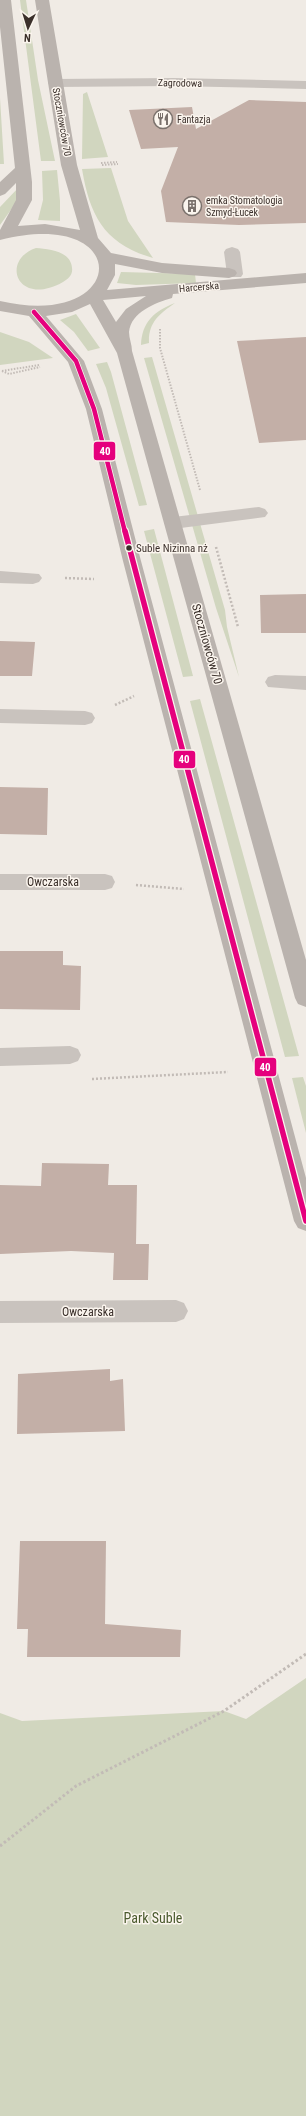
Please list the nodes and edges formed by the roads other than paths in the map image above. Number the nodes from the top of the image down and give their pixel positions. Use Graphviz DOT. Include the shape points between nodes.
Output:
graph roads {
  1 [pos="4,0"];
  2 [pos="42,0"];
  3 [pos="55,83"];
  4 [pos="306,85"];
  5 [pos="23,168"];
  6 [pos="0,192"];
  7 [pos="4,234"];
  8 [pos="91,242"];
  9 [pos="232,252"];
  10 [pos="105,258"];
  11 [pos="235,274"];
  12 [pos="306,278"];
  13 [pos="185,288"];
  14 [pos="93,296"];
  15 [pos="0,306"];
  16 [pos="34,312"];
  17 [pos="125,353"];
  18 [pos="258,513"];
  19 [pos="173,523"];
  20 [pos="0,577"];
  21 [pos="33,578"];
  22 [pos="275,682"];
  23 [pos="306,683"];
  24 [pos="0,716"];
  25 [pos="84,718"];
  26 [pos="0,882"];
  27 [pos="105,882"];
  28 [pos="306,998"];
  29 [pos="70,1055"];
  30 [pos="0,1057"];
  31 [pos="306,1221"];
  32 [pos="176,1311"];
  33 [pos="0,1312"];
  1 -- 5 [label="street"];
  2 -- 3 [label="street, Stoczniowców 70"];
  3 -- 4 [label="street, Zagrodowa"];
  3 -- 8 [label="street, Stoczniowców 70" via="69,165"];
  5 -- 6 [label="street"];
  5 -- 7 [label="street" via="24,200"];
  7 -- 8 [label="street" via="29,228 52,228 74,233"];
  8 -- 10 [label="street" via="100,249"];
  9 -- 11 [label="street"];
  10 -- 11 [label="street, Harcerska" via="162,268"];
  10 -- 14 [label="street" via="108,267 106,277"];
  11 -- 12 [label="street, Harcerska"];
  12 -- 13 [label="street, Harcerska"];
  13 -- 14 [label="street, Harcerska"];
  13 -- 17 [label="street" via="158,297 132,311 124,321 121,331"];
  14 -- 16 [label="street" via="68,307"];
  14 -- 17 [label="street, Stoczniowców 70"];
  15 -- 16 [label="street" via="16,311"];
  16 -- 31 [label="street" via="76,360 94,409"];
  17 -- 19 [label="street, Stoczniowców 70"];
  18 -- 19 [label="street"];
  19 -- 28 [label="street, Stoczniowców 70"];
  20 -- 21 [label="street"];
  22 -- 23 [label="street"];
  24 -- 25 [label="street"];
  26 -- 27 [label="street, Owczarska"];
  29 -- 30 [label="street"];
  32 -- 33 [label="street, Owczarska"];
}
